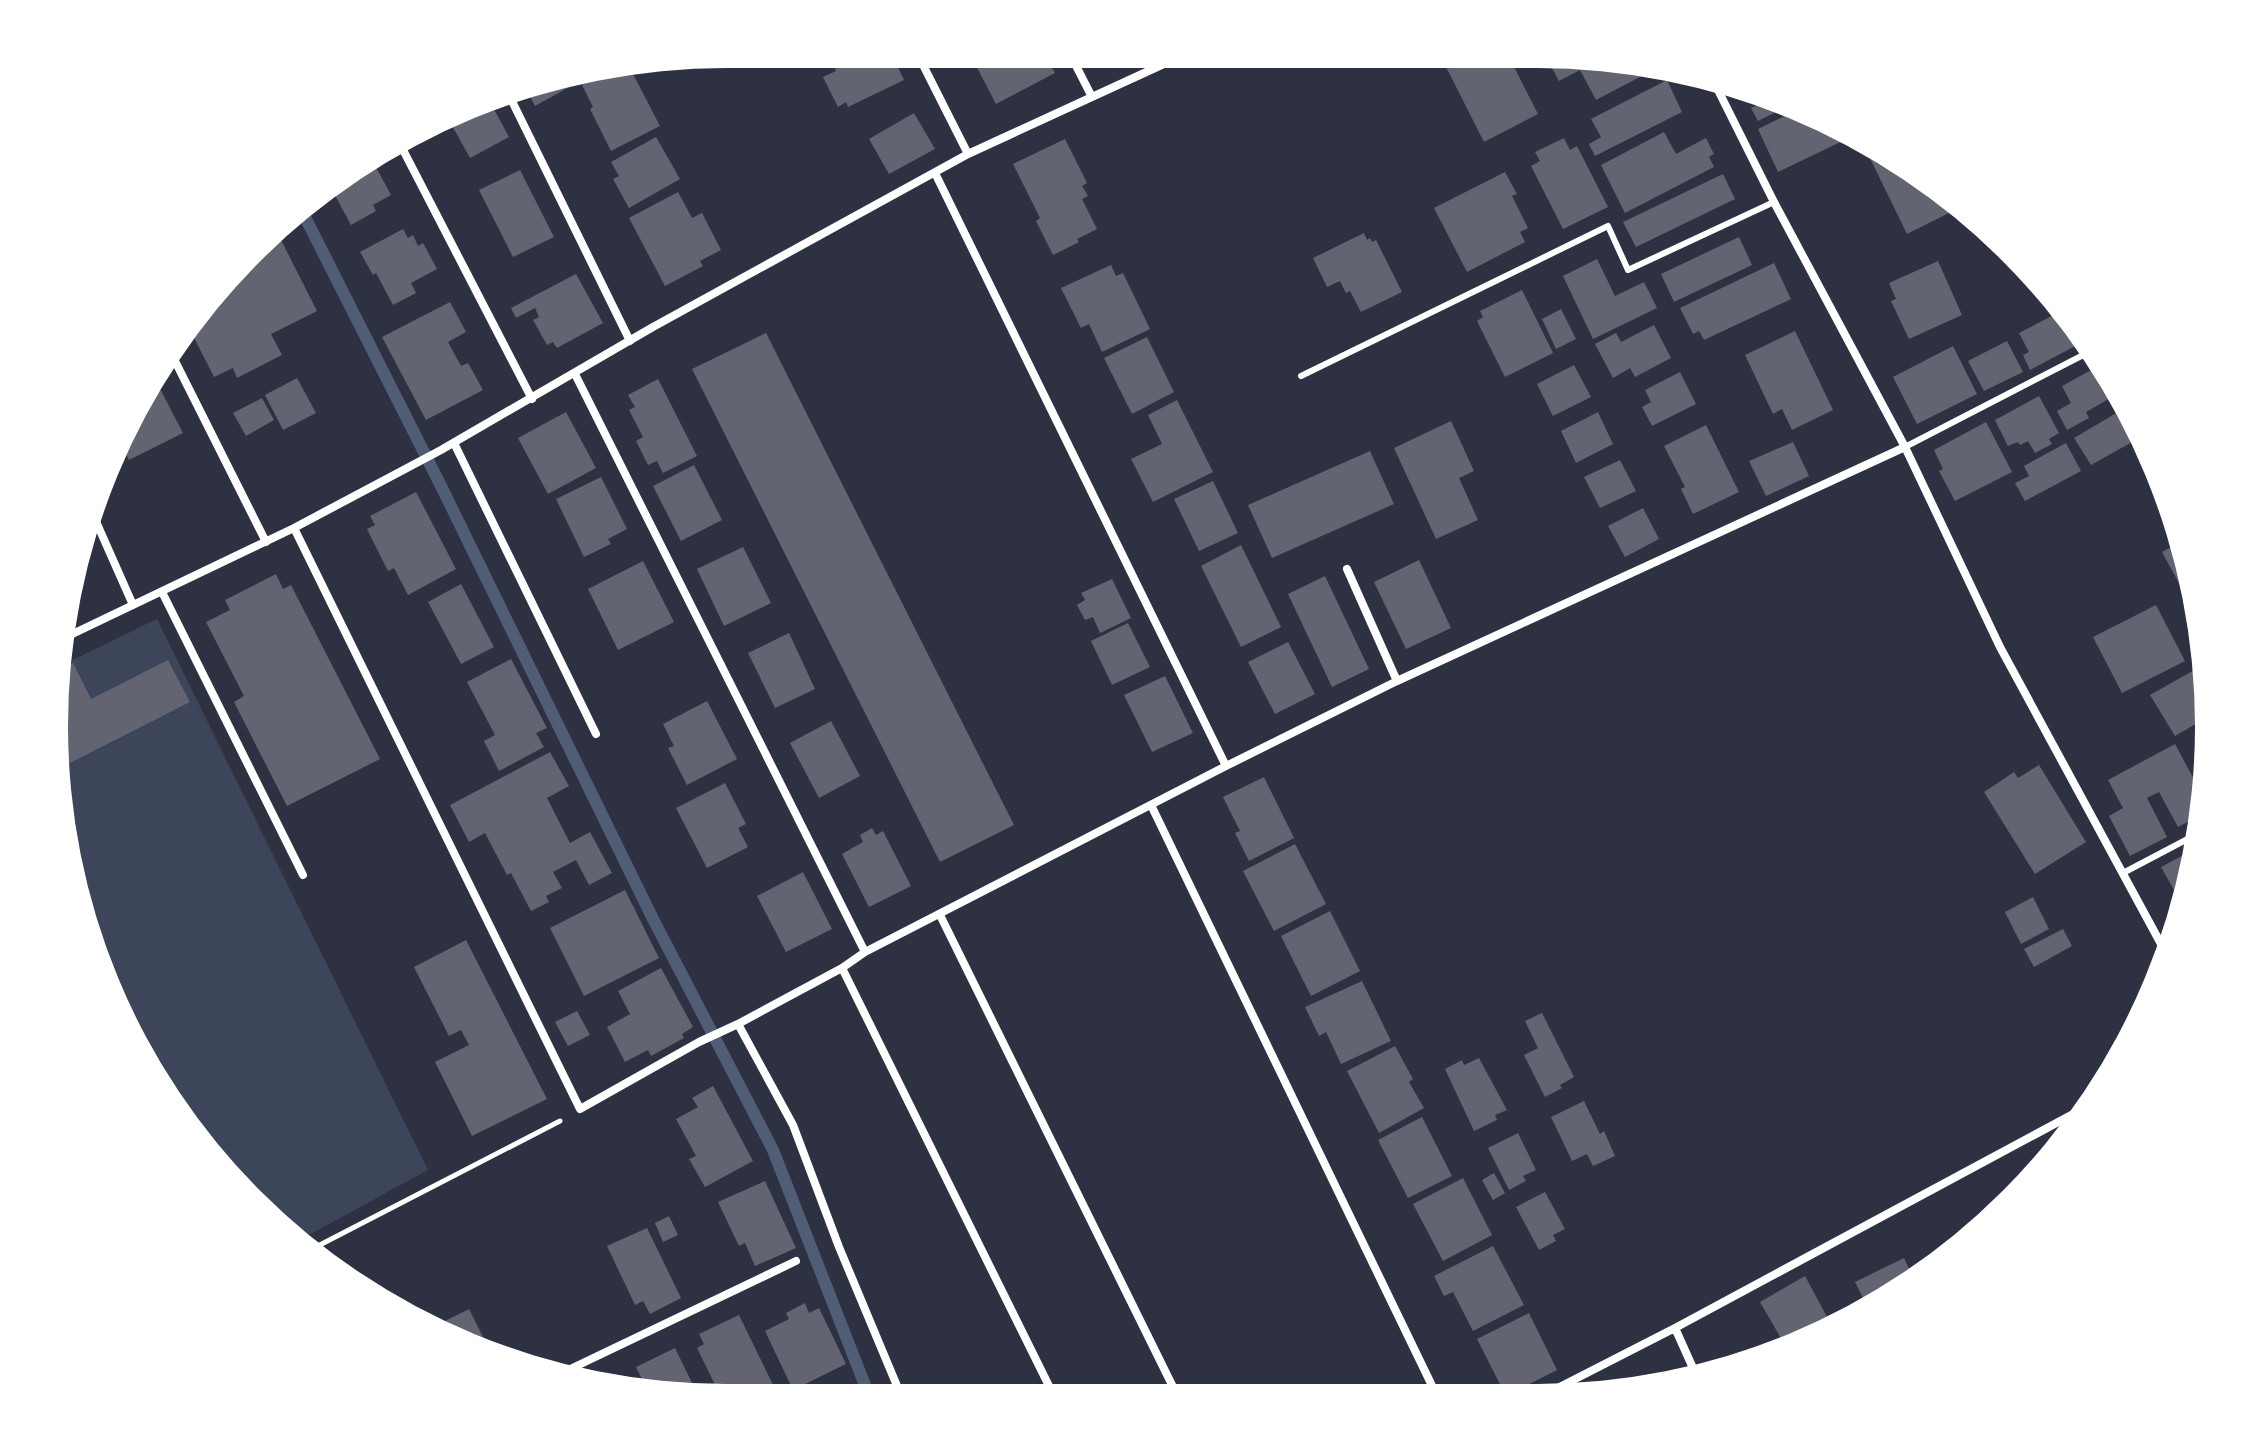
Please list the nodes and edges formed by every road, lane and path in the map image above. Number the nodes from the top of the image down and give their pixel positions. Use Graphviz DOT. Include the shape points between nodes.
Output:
graph roads {
  1 [pos="925,68"];
  2 [pos="1077,68"];
  3 [pos="1155,68"];
  4 [pos="1720,94"];
  5 [pos="1092,97"];
  6 [pos="513,103"];
  7 [pos="404,152"];
  8 [pos="968,154"];
  9 [pos="935,173"];
  10 [pos="1774,202"];
  11 [pos="630,341"];
  12 [pos="2081,356"];
  13 [pos="177,364"];
  14 [pos="575,374"];
  15 [pos="1301,376"];
  16 [pos="532,399"];
  17 [pos="454,443"];
  18 [pos="1905,447"];
  19 [pos="99,528"];
  20 [pos="294,528"];
  21 [pos="266,542"];
  22 [pos="1347,569"];
  23 [pos="162,592"];
  24 [pos="133,605"];
  25 [pos="75,633"];
  26 [pos="1397,681"];
  27 [pos="596,734"];
  28 [pos="1226,766"];
  29 [pos="1151,805"];
  30 [pos="2184,841"];
  31 [pos="2123,873"];
  32 [pos="303,875"];
  33 [pos="940,915"];
  34 [pos="2159,940"];
  35 [pos="865,952"];
  36 [pos="842,968"];
  37 [pos="733,1026"];
  38 [pos="580,1109"];
  39 [pos="2065,1118"];
  40 [pos="321,1244"];
  41 [pos="796,1261"];
  42 [pos="1675,1328"];
  43 [pos="1692,1365"];
  44 [pos="576,1366"];
  45 [pos="1567,1383"];
  46 [pos="896,1384"];
  47 [pos="1048,1384"];
  48 [pos="1172,1384"];
  49 [pos="1431,1384"];
  1 -- 8 [label="street"];
  2 -- 5 [label="street"];
  3 -- 5 [label="street"];
  4 -- 10 [label="street"];
  5 -- 8 [label="street"];
  6 -- 11 [label="street"];
  7 -- 16 [label="street"];
  8 -- 9 [label="street"];
  9 -- 11 [label="street"];
  9 -- 28 [label="street"];
  10 -- 15 [label="lane" via="1628,270 1608,226"];
  10 -- 18 [label="street"];
  11 -- 14 [label="street"];
  12 -- 18 [label="lane"];
  13 -- 21 [label="street"];
  14 -- 16 [label="street"];
  14 -- 35 [label="street"];
  16 -- 17 [label="street"];
  17 -- 20 [label="street"];
  17 -- 27 [label="street"];
  18 -- 26 [label="street"];
  18 -- 31 [label="street" via="2000,647"];
  19 -- 24 [label="street"];
  20 -- 21 [label="street"];
  20 -- 38 [label="street"];
  21 -- 23 [label="street"];
  22 -- 26 [label="street"];
  23 -- 24 [label="street"];
  23 -- 32 [label="street"];
  24 -- 25 [label="street"];
  26 -- 28 [label="street"];
  28 -- 29 [label="street"];
  29 -- 33 [label="street"];
  29 -- 49 [label="street"];
  30 -- 31 [label="lane"];
  31 -- 34 [label="street"];
  33 -- 35 [label="street"];
  33 -- 48 [label="street"];
  35 -- 36 [label="street"];
  36 -- 37 [label="street"];
  36 -- 47 [label="street"];
  37 -- 38 [label="street"];
  37 -- 46 [label="street" via="793,1125"];
  38 -- 40 [label="path"];
  39 -- 42 [label="street"];
  41 -- 44 [label="street"];
  42 -- 43 [label="street"];
  42 -- 45 [label="street"];
}
